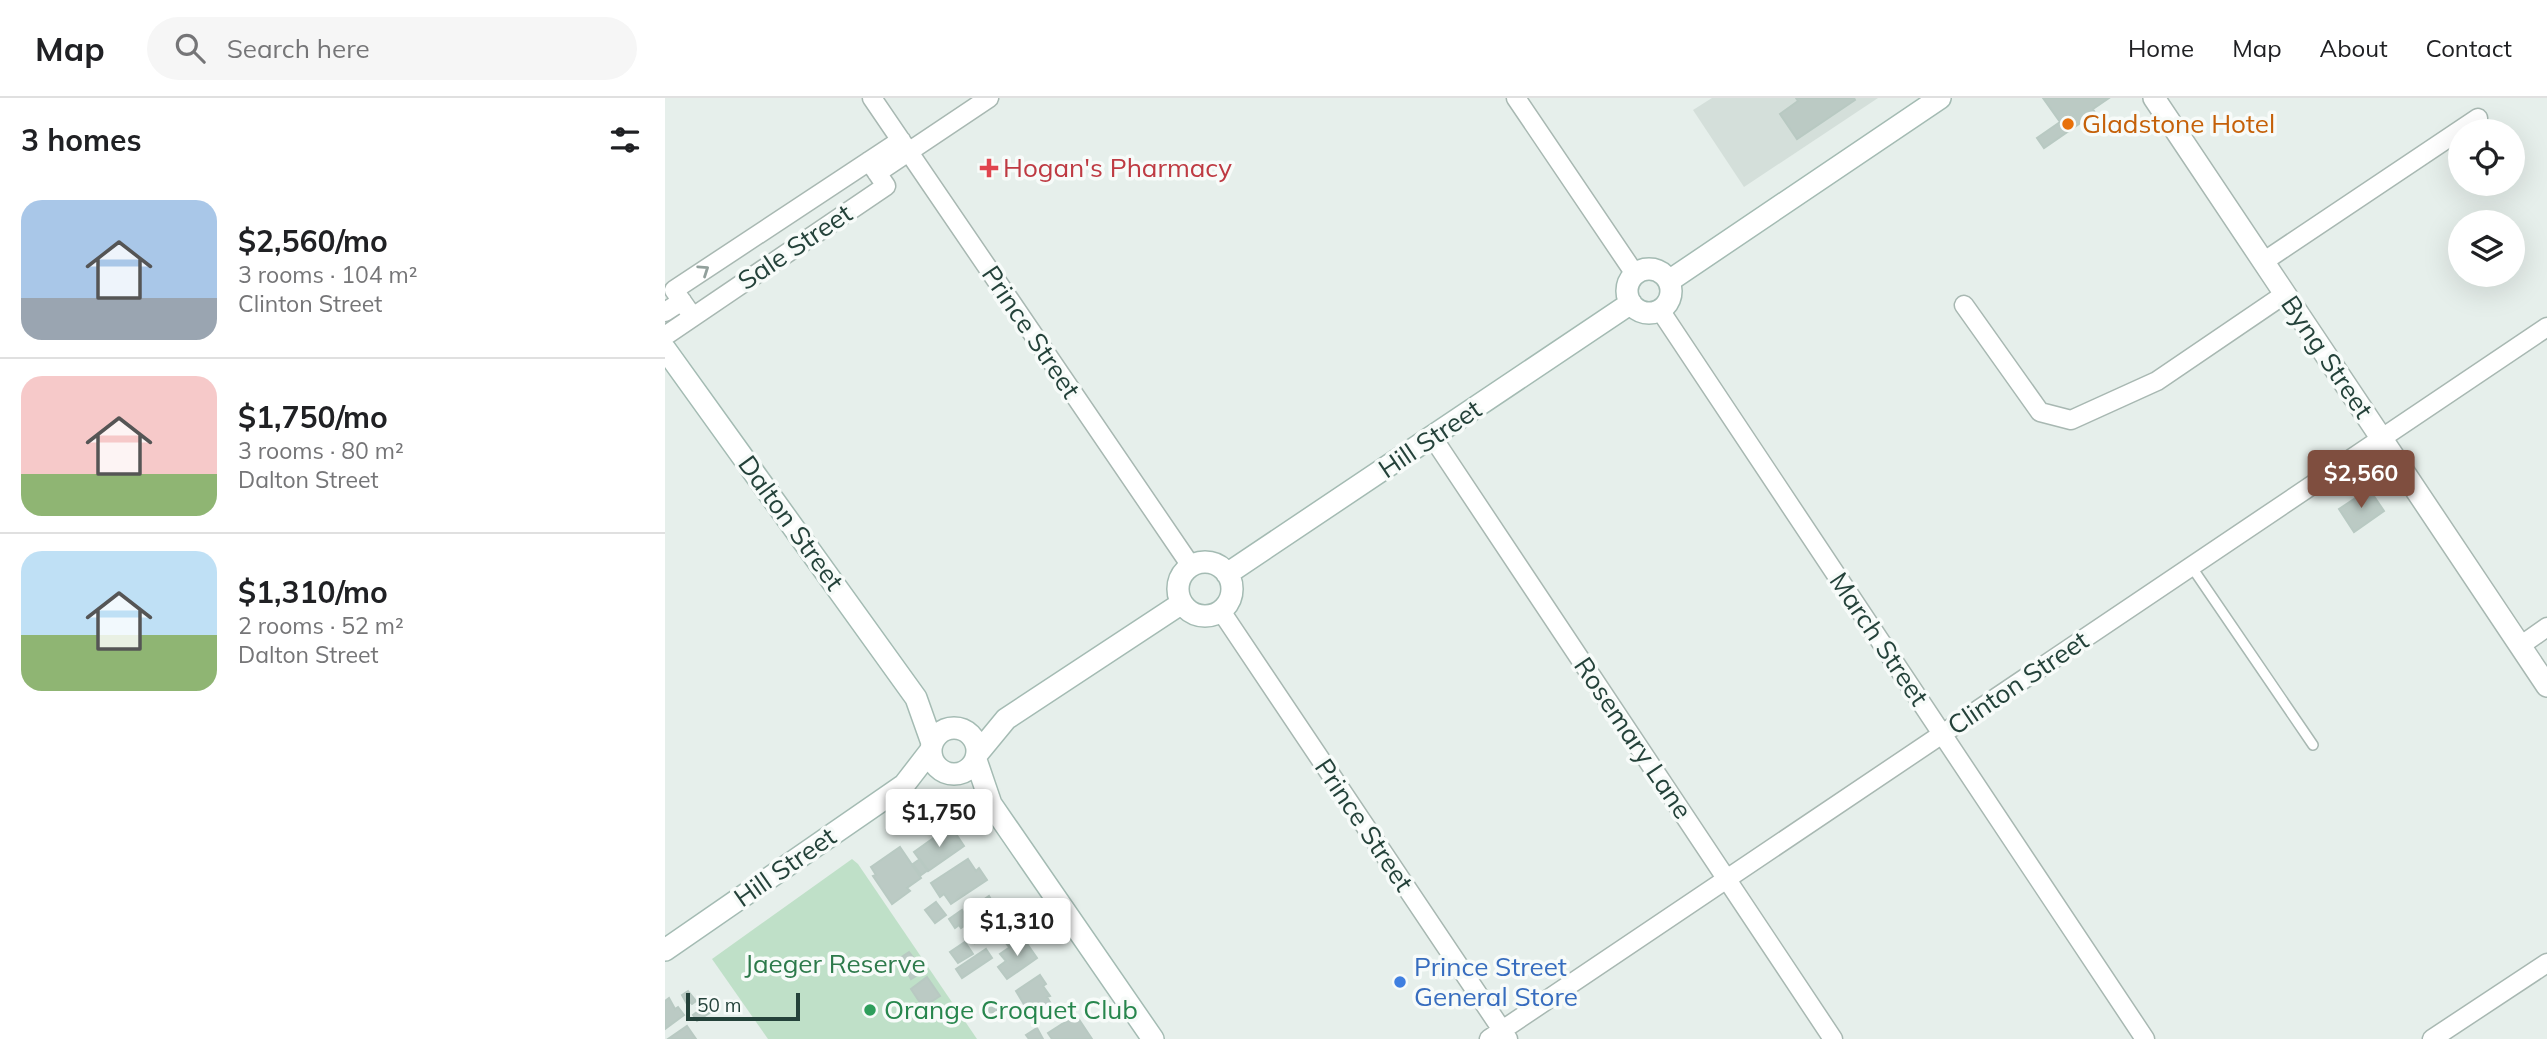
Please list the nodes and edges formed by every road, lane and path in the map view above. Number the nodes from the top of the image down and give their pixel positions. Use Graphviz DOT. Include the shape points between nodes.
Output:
graph roads {
  1 [pos="872,98"];
  2 [pos="989,98"];
  3 [pos="1516,98"];
  4 [pos="1940,98"];
  5 [pos="2154,98"];
  6 [pos="2478,118"];
  7 [pos="905,146"];
  8 [pos="873,167"];
  9 [pos="2263,261"];
  10 [pos="1635,274"];
  11 [pos="1669,281"];
  12 [pos="2285,294"];
  13 [pos="682,301"];
  14 [pos="1631,303"];
  15 [pos="1963,305"];
  16 [pos="1660,310"];
  17 [pos="665,312"];
  18 [pos="693,317"];
  19 [pos="2547,327"];
  20 [pos="665,336"];
  21 [pos="665,349"];
  22 [pos="1433,438"];
  23 [pos="2381,438"];
  24 [pos="1191,566"];
  25 [pos="2191,566"];
  26 [pos="1227,574"];
  27 [pos="1182,603"];
  28 [pos="1221,611"];
  29 [pos="2547,627"];
  30 [pos="2520,646"];
  31 [pos="2547,686"];
  32 [pos="916,698"];
  33 [pos="1006,719"];
  34 [pos="960,729"];
  35 [pos="1942,734"];
  36 [pos="2313,745"];
  37 [pos="931,747"];
  38 [pos="977,756"];
  39 [pos="950,774"];
  40 [pos="904,785"];
  41 [pos="991,804"];
  42 [pos="1726,879"];
  43 [pos="665,950"];
  44 [pos="2547,962"];
  45 [pos="1500,1036"];
  46 [pos="1153,1039"];
  47 [pos="1833,1039"];
  48 [pos="2145,1039"];
  49 [pos="2433,1039"];
  1 -- 7 [label="street, Prince Street"];
  2 -- 7 [label="street, Sale Street"];
  3 -- 10 [label="street"];
  4 -- 11 [label="main road"];
  5 -- 9 [label="main road, Byng Street"];
  6 -- 9 [label="street"];
  7 -- 8 [label="street, Sale Street"];
  7 -- 24 [label="street, Prince Street"];
  13 -- 8 [label="street, Sale Street, one-way" via="674,290"];
  8 -- 18 [label="street, Sale Street" via="885,186"];
  9 -- 12 [label="main road, Byng Street"];
  10 -- 11 [label="main road" via="1650,269"];
  10 -- 14 [label="main road" via="1628,288"];
  11 -- 16 [label="main road" via="1670,297"];
  12 -- 15 [label="street" via="2157,382 2071,420 2040,412"];
  12 -- 23 [label="main road, Byng Street"];
  13 -- 17 [label="street"];
  13 -- 18 [label="street"];
  14 -- 16 [label="main road" via="1645,312"];
  14 -- 22 [label="main road, Hill Street"];
  16 -- 35 [label="street, March Street"];
  18 -- 20 [label="street, Sale Street"];
  19 -- 23 [label="street, Clinton Street"];
  21 -- 32 [label="main road, Dalton Street"];
  22 -- 26 [label="main road, Hill Street"];
  22 -- 42 [label="street, Rosemary Lane"];
  23 -- 25 [label="street, Clinton Street"];
  23 -- 30 [label="main road, Byng Street"];
  24 -- 26 [label="main road" via="1210,563"];
  24 -- 27 [label="main road" via="1178,583"];
  25 -- 35 [label="street, Clinton Street"];
  25 -- 36 [label="lane"];
  26 -- 28 [label="main road" via="1231,594"];
  27 -- 28 [label="main road" via="1199,616"];
  27 -- 33 [label="main road"];
  28 -- 45 [label="street, Prince Street"];
  29 -- 30 [label="street"];
  30 -- 31 [label="main road, Byng Street"];
  32 -- 34 [label="main road, Dalton Street"];
  32 -- 37 [label="main road, Dalton Street"];
  33 -- 34 [label="main road"];
  33 -- 38 [label="main road"];
  34 -- 37 [label="main road" via="941,732"];
  34 -- 38 [label="main road" via="975,740"];
  35 -- 42 [label="street, Clinton Street"];
  35 -- 48 [label="street, March Street"];
  37 -- 39 [label="main road" via="935,764"];
  37 -- 40 [label="main road, Hill Street"];
  38 -- 39 [label="main road" via="968,770"];
  38 -- 41 [label="main road"];
  39 -- 40 [label="main road, Hill Street"];
  39 -- 41 [label="main road"];
  40 -- 43 [label="main road, Hill Street"];
  41 -- 46 [label="main road"];
  42 -- 45 [label="street, Clinton Street"];
  42 -- 47 [label="street, Rosemary Lane"];
  44 -- 49 [label="street"];
}
